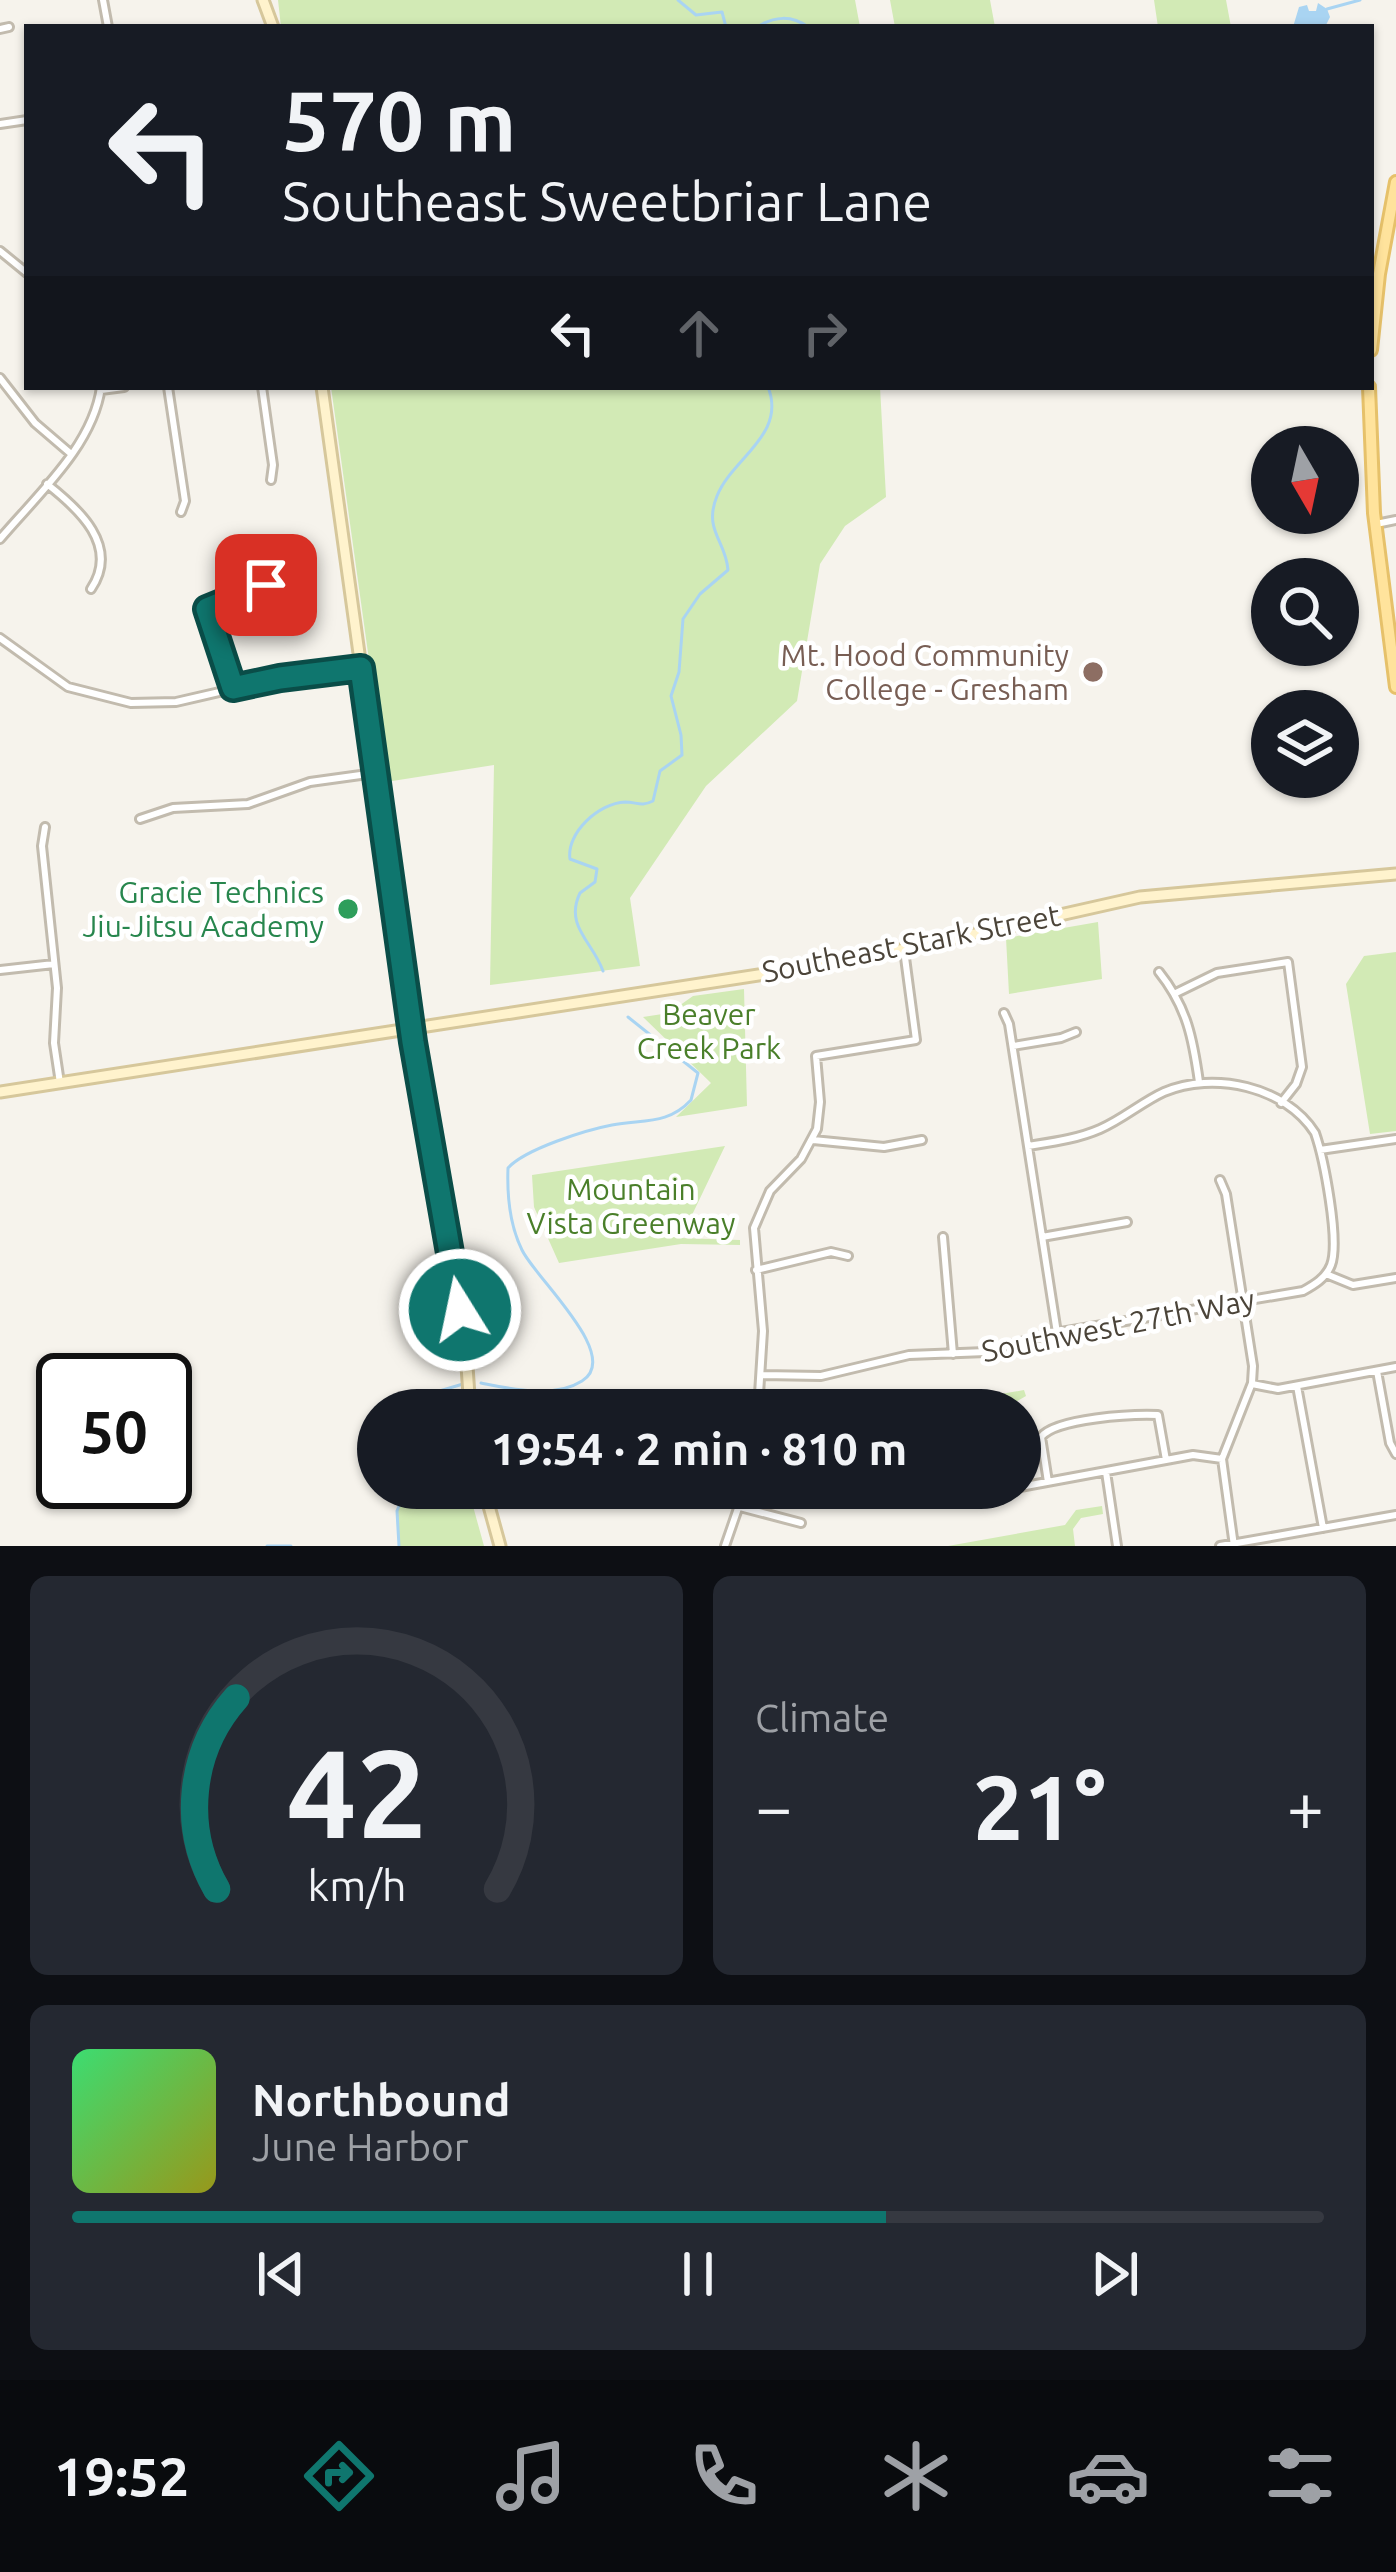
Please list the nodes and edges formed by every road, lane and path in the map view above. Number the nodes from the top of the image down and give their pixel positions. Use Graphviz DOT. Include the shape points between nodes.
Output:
graph roads {
  1 [pos="1396,182"];
  2 [pos="0,251"];
  3 [pos="24,271"];
  4 [pos="1374,318"];
  5 [pos="0,378"];
  6 [pos="101,390"];
  7 [pos="168,390"];
  8 [pos="262,390"];
  9 [pos="322,390"];
  10 [pos="1370,390"];
  11 [pos="70,453"];
  12 [pos="271,480"];
  13 [pos="46,484"];
  14 [pos="181,512"];
  15 [pos="1396,520"];
  16 [pos="1376,524"];
  17 [pos="2,533"];
  18 [pos="285,583"];
  19 [pos="91,589"];
  20 [pos="1393,621"];
  21 [pos="0,638"];
  22 [pos="1394,653"];
  23 [pos="361,668"];
  24 [pos="1396,687"];
  25 [pos="233,688"];
  26 [pos="375,773"];
  27 [pos="140,819"];
  28 [pos="45,826"];
  29 [pos="1396,874"];
  30 [pos="904,950"];
  31 [pos="54,964"];
  32 [pos="0,970"];
  33 [pos="1159,972"];
  34 [pos="1176,993"];
  35 [pos="1004,1013"];
  36 [pos="411,1026"];
  37 [pos="1076,1032"];
  38 [pos="1012,1046"];
  39 [pos="1199,1082"];
  40 [pos="60,1083"];
  41 [pos="0,1092"];
  42 [pos="1281,1103"];
  43 [pos="1396,1139"];
  44 [pos="812,1140"];
  45 [pos="922,1140"];
  46 [pos="1028,1146"];
  47 [pos="1320,1150"];
  48 [pos="1220,1180"];
  49 [pos="1127,1222"];
  50 [pos="943,1237"];
  51 [pos="1042,1237"];
  52 [pos="848,1256"];
  53 [pos="756,1270"];
  54 [pos="1326,1274"];
  55 [pos="1396,1278"];
  56 [pos="1243,1300"];
  57 [pos="1057,1333"];
  58 [pos="953,1354"];
  59 [pos="1396,1367"];
  60 [pos="1377,1371"];
  61 [pos="762,1375"];
  62 [pos="1252,1384"];
  63 [pos="1297,1386"];
  64 [pos="469,1389"];
  65 [pos="760,1389"];
  66 [pos="1395,1454"];
  67 [pos="1222,1459"];
  68 [pos="1166,1460"];
  69 [pos="1106,1472"];
  70 [pos="1048,1482"];
  71 [pos="1041,1483"];
  72 [pos="490,1509"];
  73 [pos="739,1509"];
  74 [pos="748,1509"];
  75 [pos="1396,1515"];
  76 [pos="802,1523"];
  77 [pos="1323,1528"];
  78 [pos="1234,1545"];
  79 [pos="500,1546"];
  80 [pos="725,1546"];
  81 [pos="1117,1546"];
  82 [pos="1220,1546"];
  1 -- 4 [label="main road"];
  2 -- 3 [label="street"];
  5 -- 11 [label="street"];
  6 -- 11 [label="street"];
  7 -- 14 [label="street"];
  8 -- 12 [label="street"];
  9 -- 23 [label="main road"];
  10 -- 16 [label="main road"];
  11 -- 13 [label="street"];
  13 -- 17 [label="street"];
  13 -- 19 [label="street" via="92,530 101,566"];
  15 -- 16 [label="street"];
  16 -- 20 [label="main road"];
  18 -- 25 [label="street" via="207,609"];
  20 -- 22 [label="main road" via="1386,627"];
  21 -- 25 [label="street" via="50,676 100,698 160,704"];
  22 -- 24 [label="main road"];
  23 -- 25 [label="street"];
  23 -- 26 [label="main road"];
  26 -- 27 [label="street" via="310,782 248,804 173,808"];
  26 -- 36 [label="main road"];
  28 -- 31 [label="street"];
  29 -- 30 [label="main road, Southeast Stark Street" via="1139,897"];
  30 -- 36 [label="main road, Southeast Stark Street"];
  30 -- 44 [label="street" via="916,1040 816,1056 820,1102"];
  31 -- 32 [label="street"];
  31 -- 40 [label="street"];
  33 -- 34 [label="street"];
  34 -- 39 [label="street" via="1192,1030"];
  34 -- 42 [label="street" via="1217,973 1288,962 1302,1067"];
  35 -- 38 [label="street"];
  36 -- 40 [label="main road, Southeast Stark Street"];
  36 -- 64 [label="main road"];
  37 -- 38 [label="street"];
  38 -- 46 [label="street"];
  39 -- 42 [label="street" via="1241,1085"];
  39 -- 46 [label="street" via="1161,1093 1098,1130"];
  40 -- 41 [label="main road, Southeast Stark Street"];
  42 -- 47 [label="street" via="1310,1125"];
  43 -- 47 [label="street"];
  44 -- 45 [label="street" via="884,1148"];
  44 -- 53 [label="street" via="760,1210"];
  46 -- 51 [label="street"];
  47 -- 54 [label="street" via="1334,1243"];
  48 -- 56 [label="street"];
  49 -- 51 [label="street"];
  50 -- 58 [label="street"];
  51 -- 57 [label="street"];
  52 -- 53 [label="street" via="831,1252"];
  53 -- 61 [label="street"];
  54 -- 55 [label="street" via="1353,1285"];
  54 -- 56 [label="street, Southwest 27th Way" via="1303,1291"];
  56 -- 57 [label="street, Southwest 27th Way"];
  56 -- 62 [label="street"];
  57 -- 58 [label="street, Southwest 27th Way"];
  58 -- 61 [label="street, Southwest 27th Way" via="908,1355 820,1376"];
  59 -- 60 [label="street"];
  60 -- 63 [label="street"];
  60 -- 66 [label="street"];
  61 -- 65 [label="street"];
  62 -- 63 [label="street"];
  62 -- 67 [label="street"];
  63 -- 77 [label="street"];
  67 -- 68 [label="street"];
  67 -- 78 [label="street"];
  68 -- 69 [label="street"];
  68 -- 70 [label="street" via="1158,1414 1048,1428 1041,1437"];
  69 -- 70 [label="street"];
  69 -- 81 [label="street"];
  70 -- 71 [label="street"];
  72 -- 79 [label="main road"];
  73 -- 80 [label="street"];
  74 -- 76 [label="street"];
  75 -- 77 [label="street"];
  77 -- 78 [label="street"];
  78 -- 82 [label="street"];
}
